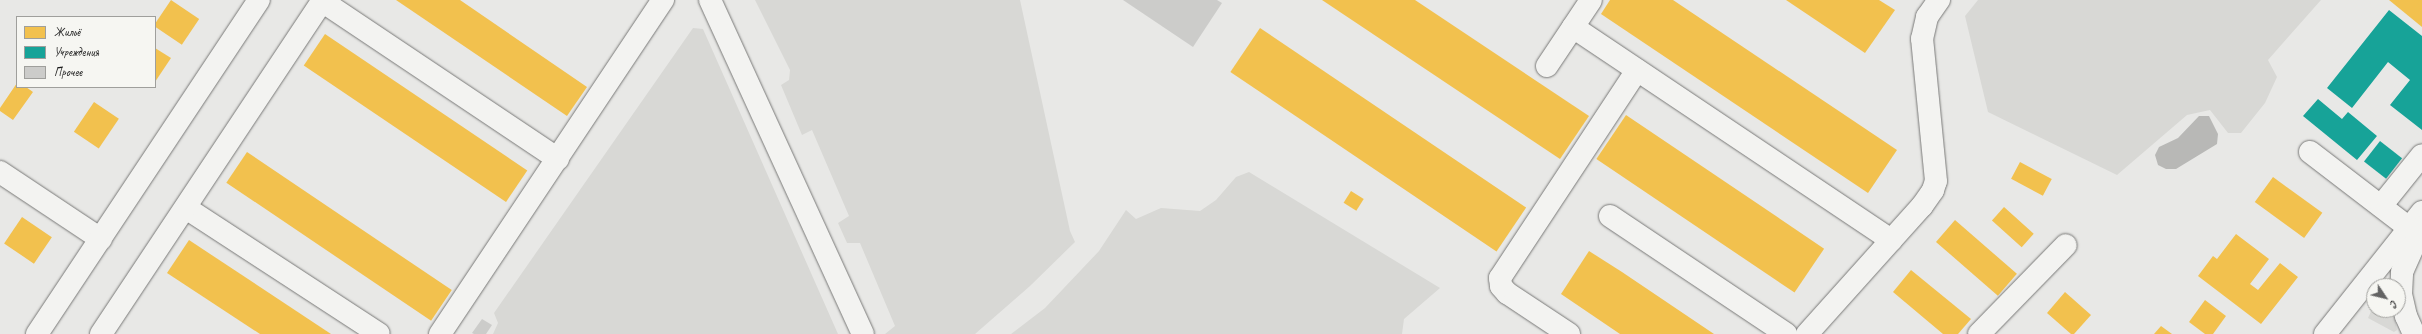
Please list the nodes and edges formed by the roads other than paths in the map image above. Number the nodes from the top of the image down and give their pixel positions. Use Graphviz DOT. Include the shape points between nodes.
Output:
graph roads {
  1 [pos="259,0"];
  2 [pos="663,0"];
  3 [pos="710,0"];
  4 [pos="1591,0"];
  5 [pos="1939,0"];
  6 [pos="323,1"];
  7 [pos="1573,27"];
  8 [pos="1547,66"];
  9 [pos="1637,70"];
  10 [pos="2310,152"];
  11 [pos="2422,155"];
  12 [pos="558,159"];
  13 [pos="0,172"];
  14 [pos="2381,206"];
  15 [pos="186,208"];
  16 [pos="1610,216"];
  17 [pos="2418,222"];
  18 [pos="101,239"];
  19 [pos="1891,240"];
  20 [pos="2066,244"];
  21 [pos="2333,333"];
  22 [pos="37,334"];
  23 [pos="101,334"];
  24 [pos="379,334"];
  25 [pos="440,334"];
  26 [pos="863,334"];
  27 [pos="1569,334"];
  28 [pos="1786,334"];
  29 [pos="1807,334"];
  30 [pos="1979,334"];
  31 [pos="2414,334"];
  1 -- 18 [label="street"];
  2 -- 12 [label="street"];
  3 -- 26 [label="street"];
  4 -- 7 [label="street"];
  5 -- 19 [label="street" via="1927,17 1922,39 1936,180 1933,190 1922,206"];
  6 -- 12 [label="street"];
  6 -- 15 [label="street"];
  7 -- 8 [label="street"];
  7 -- 9 [label="street"];
  9 -- 19 [label="street"];
  9 -- 27 [label="street" via="1500,278 1501,286 1507,293"];
  10 -- 14 [label="street"];
  11 -- 14 [label="street"];
  12 -- 25 [label="street"];
  13 -- 18 [label="street"];
  14 -- 17 [label="street"];
  15 -- 23 [label="street"];
  15 -- 24 [label="street"];
  16 -- 28 [label="street"];
  17 -- 21 [label="street"];
  17 -- 31 [label="street" via="2402,272 2401,294 2406,316"];
  18 -- 22 [label="street"];
  19 -- 29 [label="street"];
  20 -- 30 [label="street"];
}
